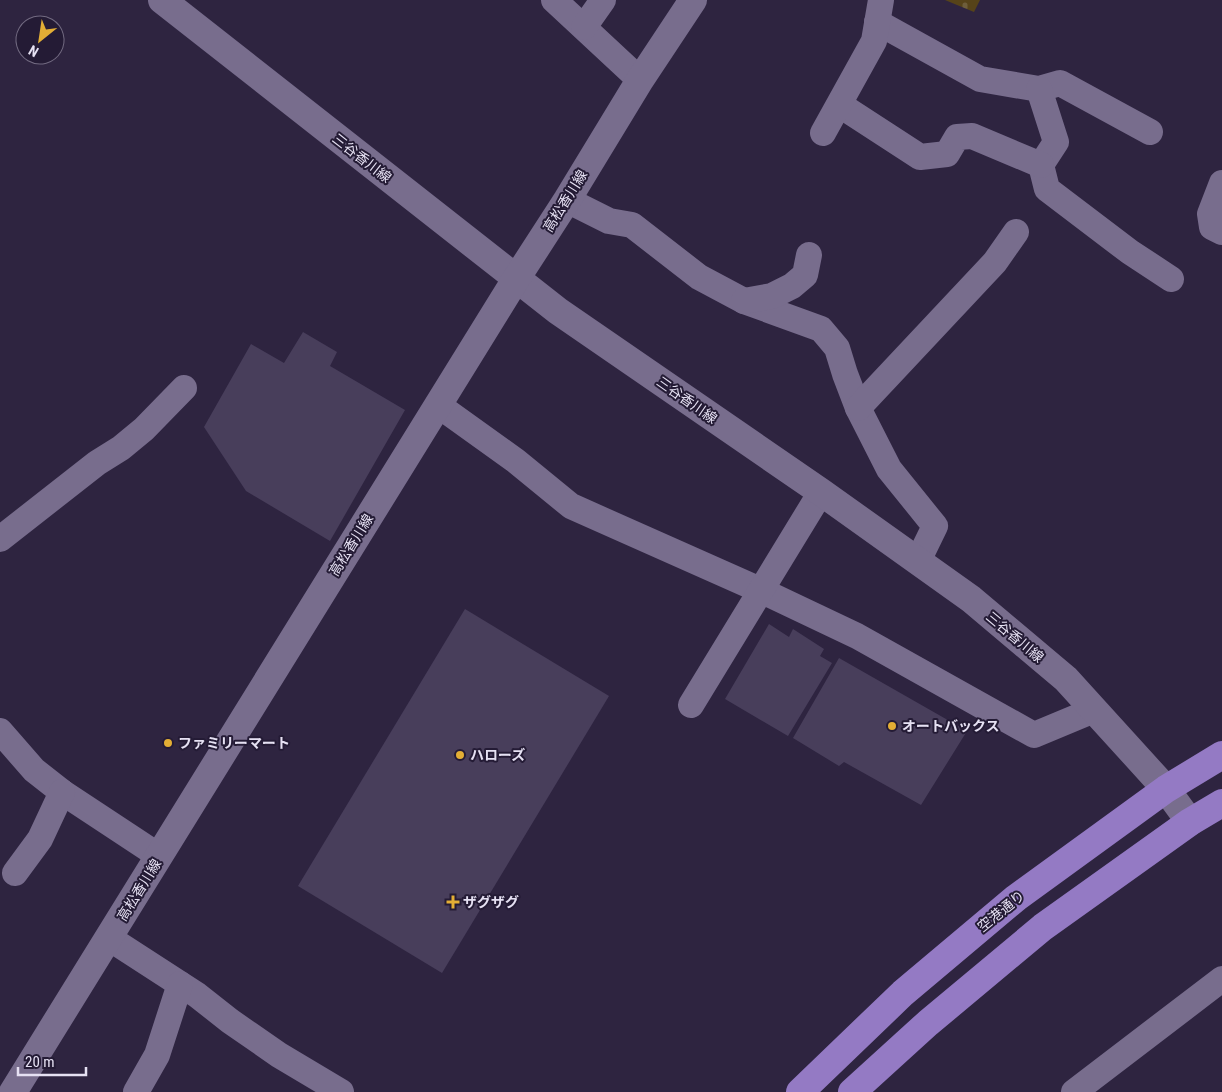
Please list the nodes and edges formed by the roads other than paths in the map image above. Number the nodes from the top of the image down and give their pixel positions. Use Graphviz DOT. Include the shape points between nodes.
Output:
graph roads {
  1 [pos="162,0"];
  2 [pos="554,0"];
  3 [pos="603,0"];
  4 [pos="693,0"];
  5 [pos="879,11"];
  6 [pos="584,27"];
  7 [pos="640,80"];
  8 [pos="1039,89"];
  9 [pos="840,105"];
  10 [pos="1150,132"];
  11 [pos="823,133"];
  12 [pos="1041,165"];
  13 [pos="1222,183"];
  14 [pos="567,200"];
  15 [pos="1016,232"];
  16 [pos="1222,232"];
  17 [pos="809,255"];
  18 [pos="516,278"];
  19 [pos="1171,279"];
  20 [pos="744,301"];
  21 [pos="184,388"];
  22 [pos="438,404"];
  23 [pos="858,408"];
  24 [pos="820,492"];
  25 [pos="0,539"];
  26 [pos="918,561"];
  27 [pos="760,590"];
  28 [pos="691,704"];
  29 [pos="1094,710"];
  30 [pos="0,731"];
  31 [pos="1222,755"];
  32 [pos="1166,788"];
  33 [pos="62,792"];
  34 [pos="1222,803"];
  35 [pos="1190,822"];
  36 [pos="160,856"];
  37 [pos="15,873"];
  38 [pos="109,938"];
  39 [pos="1222,979"];
  40 [pos="180,984"];
  41 [pos="13,1092"];
  42 [pos="136,1092"];
  43 [pos="340,1092"];
  44 [pos="800,1092"];
  45 [pos="852,1092"];
  46 [pos="1074,1092"];
  1 -- 18 [label="main road, 三谷香川線"];
  2 -- 6 [label="street"];
  3 -- 6 [label="street"];
  4 -- 7 [label="main road, 高松香川線"];
  5 -- 8 [label="street" via="980,79"];
  5 -- 9 [label="street" via="874,41"];
  6 -- 7 [label="street"];
  7 -- 14 [label="main road, 高松香川線"];
  8 -- 10 [label="street" via="1060,83"];
  8 -- 12 [label="street" via="1056,142"];
  9 -- 11 [label="street"];
  9 -- 12 [label="street" via="920,157 947,154 958,137 972,136"];
  12 -- 19 [label="street" via="1047,189"];
  13 -- 16 [label="street" via="1210,214 1212,227"];
  14 -- 18 [label="main road, 高松香川線"];
  14 -- 20 [label="street" via="609,221 632,225 699,277"];
  15 -- 23 [label="street" via="995,262"];
  17 -- 20 [label="street" via="805,275 792,286 772,296"];
  18 -- 22 [label="main road, 高松香川線"];
  18 -- 24 [label="main road, 三谷香川線" via="558,311"];
  20 -- 23 [label="street" via="821,329 837,348"];
  21 -- 25 [label="street" via="121,448"];
  22 -- 27 [label="street" via="571,506"];
  22 -- 36 [label="main road, 高松香川線"];
  23 -- 26 [label="street" via="889,469 935,526"];
  24 -- 26 [label="main road, 三谷香川線"];
  24 -- 27 [label="street"];
  26 -- 29 [label="main road, 三谷香川線" via="971,599 1066,679"];
  27 -- 28 [label="street"];
  27 -- 29 [label="street" via="857,636 1034,735"];
  29 -- 32 [label="main road, 三谷香川線"];
  30 -- 33 [label="street" via="34,770"];
  31 -- 32 [label="highway, 空港通り"];
  32 -- 35 [label="main road, 三谷香川線"];
  32 -- 44 [label="highway, 空港通り" via="1016,898 903,993"];
  33 -- 36 [label="street"];
  33 -- 37 [label="street" via="40,839"];
  34 -- 35 [label="highway"];
  35 -- 45 [label="highway" via="1043,927 928,1023"];
  36 -- 38 [label="main road, 高松香川線"];
  38 -- 40 [label="street"];
  38 -- 41 [label="main road, 高松香川線"];
  39 -- 46 [label="street"];
  40 -- 42 [label="street" via="157,1055"];
  40 -- 43 [label="street" via="279,1055"];
}
